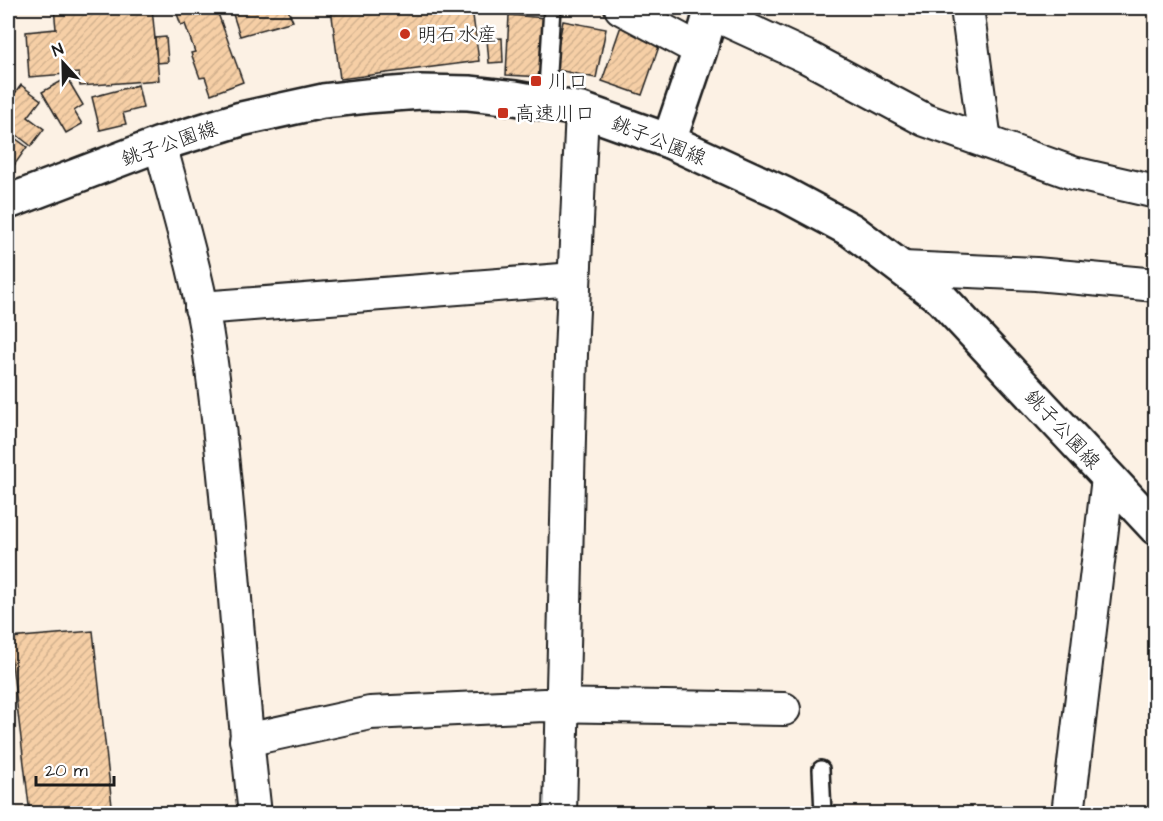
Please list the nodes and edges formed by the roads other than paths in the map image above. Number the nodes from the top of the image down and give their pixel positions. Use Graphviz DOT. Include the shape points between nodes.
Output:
graph roads {
  1 [pos="552,8"];
  2 [pos="621,8"];
  3 [pos="967,8"];
  4 [pos="711,10"];
  5 [pos="700,50"];
  6 [pos="546,104"];
  7 [pos="582,110"];
  8 [pos="669,141"];
  9 [pos="985,141"];
  10 [pos="160,144"];
  11 [pos="1155,192"];
  12 [pos="8,202"];
  13 [pos="903,268"];
  14 [pos="574,279"];
  15 [pos="1155,285"];
  16 [pos="201,308"];
  17 [pos="1108,478"];
  18 [pos="1155,528"];
  19 [pos="561,706"];
  20 [pos="784,709"];
  21 [pos="246,740"];
  22 [pos="821,769"];
  23 [pos="255,813"];
  24 [pos="560,813"];
  25 [pos="823,813"];
  26 [pos="1068,813"];
  1 -- 6 [label="lane"];
  2 -- 5 [label="street"];
  3 -- 9 [label="street"];
  4 -- 5 [label="main road"];
  4 -- 9 [label="street" via="925,120"];
  5 -- 8 [label="main road"];
  6 -- 7 [label="main road, 銚子公園線"];
  6 -- 10 [label="main road, 銚子公園線" via="469,93 367,96 241,119"];
  7 -- 8 [label="main road, 銚子公園線"];
  7 -- 14 [label="street"];
  8 -- 13 [label="main road, 銚子公園線" via="851,230"];
  9 -- 11 [label="street" via="1073,173"];
  10 -- 12 [label="main road, 銚子公園線"];
  10 -- 16 [label="street"];
  13 -- 15 [label="street"];
  13 -- 17 [label="main road, 銚子公園線" via="940,298"];
  14 -- 16 [label="street"];
  14 -- 19 [label="street"];
  16 -- 21 [label="street" via="224,472"];
  17 -- 18 [label="main road, 銚子公園線"];
  17 -- 26 [label="street"];
  19 -- 20 [label="street"];
  19 -- 21 [label="street" via="370,712"];
  19 -- 24 [label="street"];
  21 -- 23 [label="street"];
  22 -- 25 [label="lane"];
}
